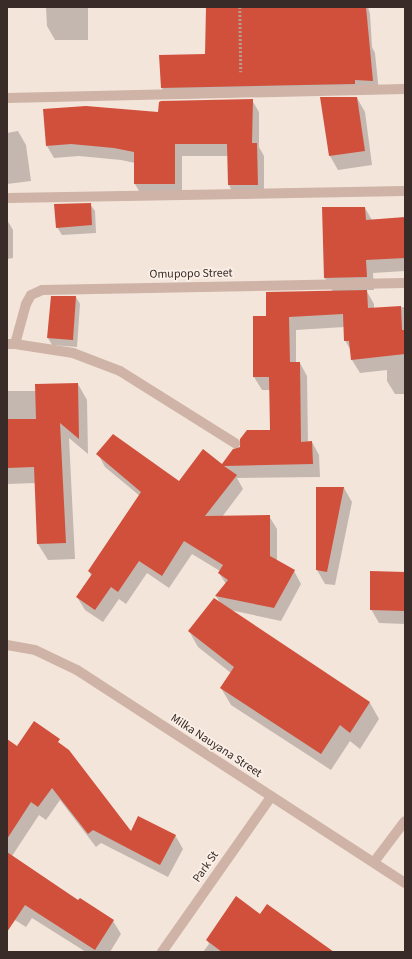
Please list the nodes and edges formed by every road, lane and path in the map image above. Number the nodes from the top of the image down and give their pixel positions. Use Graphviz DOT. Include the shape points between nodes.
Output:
graph roads {
  1 [pos="240,7"];
  2 [pos="405,89"];
  3 [pos="242,92"];
  4 [pos="7,98"];
  5 [pos="405,191"];
  6 [pos="7,198"];
  7 [pos="405,283"];
  8 [pos="11,344"];
  9 [pos="235,443"];
  10 [pos="7,645"];
  11 [pos="271,797"];
  12 [pos="405,821"];
  13 [pos="374,862"];
  14 [pos="405,883"];
  15 [pos="162,952"];
  1 -- 3 [label="path"];
  2 -- 3 [label="street"];
  3 -- 4 [label="street"];
  5 -- 6 [label="street"];
  7 -- 8 [label="street, Omupopo Street" via="42,290 31,295"];
  8 -- 9 [label="street, Omupopo Street" via="74,353 120,371"];
  10 -- 11 [label="street, Milka Nauyana Street" via="36,650 77,670"];
  11 -- 13 [label="street, Milka Nauyana Street"];
  11 -- 15 [label="street, Park St"];
  12 -- 13 [label="street"];
  13 -- 14 [label="street, Milka Nauyana Street"];
}
